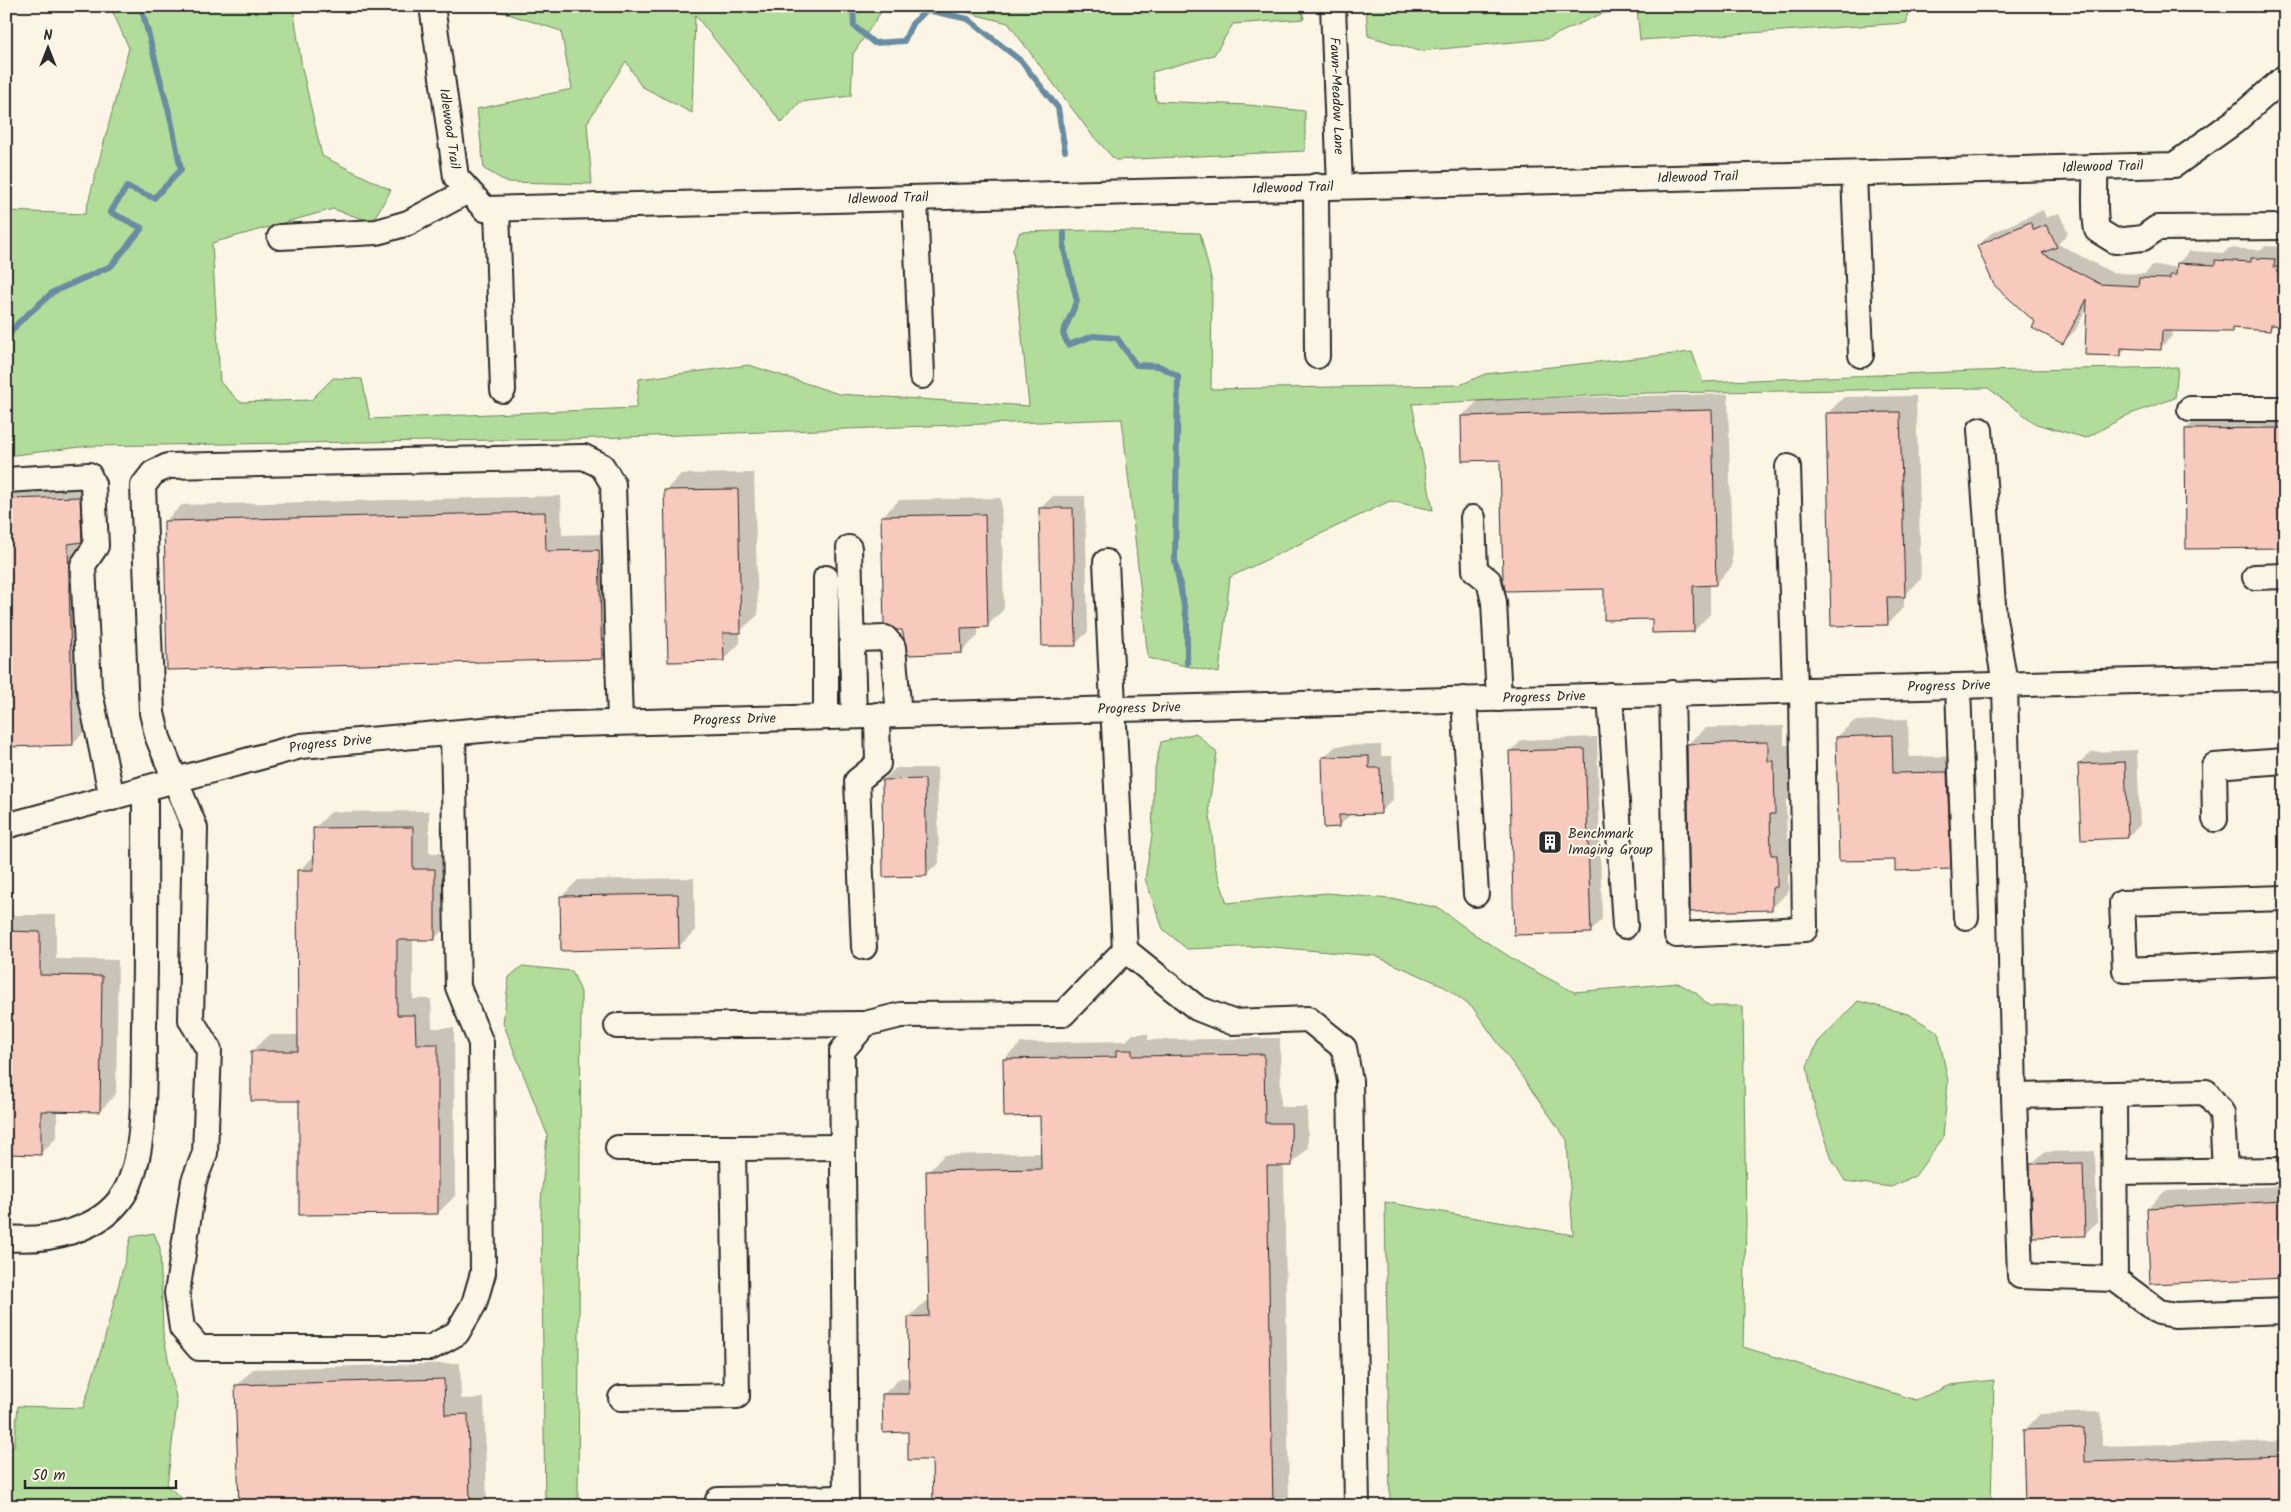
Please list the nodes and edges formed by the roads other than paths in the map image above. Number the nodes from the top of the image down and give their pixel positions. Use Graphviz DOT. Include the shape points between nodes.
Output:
graph roads {
  1 [pos="432,6"];
  2 [pos="1333,6"];
  3 [pos="2285,78"];
  4 [pos="2095,168"];
  5 [pos="1854,174"];
  6 [pos="1316,186"];
  7 [pos="1340,186"];
  8 [pos="468,190"];
  9 [pos="915,198"];
  10 [pos="497,209"];
  11 [pos="2285,226"];
  12 [pos="280,237"];
  13 [pos="1861,355"];
  14 [pos="1317,356"];
  15 [pos="922,376"];
  16 [pos="503,390"];
  17 [pos="2190,409"];
  18 [pos="2285,409"];
  19 [pos="1980,430"];
  20 [pos="1788,467"];
  21 [pos="6,480"];
  22 [pos="1473,518"];
  23 [pos="849,548"];
  24 [pos="1106,562"];
  25 [pos="2285,576"];
  26 [pos="2255,577"];
  27 [pos="826,578"];
  28 [pos="853,648"];
  29 [pos="2285,677"];
  30 [pos="2005,684"];
  31 [pos="1958,686"];
  32 [pos="1799,690"];
  33 [pos="1672,694"];
  34 [pos="1610,695"];
  35 [pos="1499,698"];
  36 [pos="1464,699"];
  37 [pos="1114,709"];
  38 [pos="877,715"];
  39 [pos="826,717"];
  40 [pos="620,722"];
  41 [pos="453,732"];
  42 [pos="2285,761"];
  43 [pos="174,781"];
  44 [pos="145,788"];
  45 [pos="112,798"];
  46 [pos="2215,819"];
  47 [pos="6,826"];
  48 [pos="1476,894"];
  49 [pos="2285,898"];
  50 [pos="1966,917"];
  51 [pos="1625,926"];
  52 [pos="864,947"];
  53 [pos="1125,950"];
  54 [pos="2285,963"];
  55 [pos="865,1024"];
  56 [pos="617,1026"];
  57 [pos="2114,1094"];
  58 [pos="2014,1096"];
  59 [pos="841,1147"];
  60 [pos="618,1148"];
  61 [pos="733,1148"];
  62 [pos="2285,1170"];
  63 [pos="2224,1171"];
  64 [pos="2115,1172"];
  65 [pos="6,1238"];
  66 [pos="2115,1279"];
  67 [pos="2285,1311"];
  68 [pos="621,1398"];
  69 [pos="718,1500"];
  70 [pos="846,1502"];
  71 [pos="1357,1506"];
  1 -- 8 [label="street, Idlewood Trail" via="456,177"];
  2 -- 7 [label="street, Fawn-Meadow Lane"];
  3 -- 4 [label="street, Idlewood Trail" via="2234,122 2174,165"];
  4 -- 5 [label="street, Idlewood Trail"];
  4 -- 11 [label="street" via="2093,212 2097,230 2115,241 2143,238 2157,228"];
  5 -- 7 [label="street, Idlewood Trail"];
  5 -- 13 [label="street"];
  6 -- 7 [label="street, Idlewood Trail"];
  6 -- 9 [label="street, Idlewood Trail"];
  6 -- 14 [label="street"];
  8 -- 10 [label="street, Idlewood Trail" via="485,209"];
  8 -- 12 [label="street" via="408,223 377,232"];
  9 -- 10 [label="street, Idlewood Trail"];
  9 -- 15 [label="street"];
  10 -- 16 [label="street"];
  17 -- 18 [label="street"];
  19 -- 30 [label="street" via="1994,618"];
  20 -- 32 [label="street"];
  21 -- 45 [label="street" via="89,475 93,484 96,546 83,564 89,688"];
  22 -- 35 [label="street" via="1475,570 1489,581 1494,602"];
  23 -- 28 [label="street"];
  24 -- 37 [label="street"];
  25 -- 26 [label="street"];
  27 -- 39 [label="street"];
  28 -- 38 [label="street"];
  28 -- 38 [label="street" via="860,639 885,638 893,647"];
  29 -- 30 [label="street, Progress Drive"];
  30 -- 31 [label="street, Progress Drive"];
  30 -- 58 [label="street"];
  31 -- 32 [label="street, Progress Drive"];
  31 -- 50 [label="street"];
  32 -- 33 [label="street, Progress Drive"];
  32 -- 33 [label="street" via="1805,930 1677,934"];
  33 -- 34 [label="street, Progress Drive"];
  34 -- 35 [label="street, Progress Drive"];
  34 -- 51 [label="street"];
  35 -- 36 [label="street, Progress Drive"];
  36 -- 37 [label="street, Progress Drive"];
  36 -- 48 [label="street"];
  37 -- 38 [label="street, Progress Drive"];
  37 -- 53 [label="street"];
  38 -- 39 [label="street, Progress Drive"];
  38 -- 52 [label="street" via="878,764 857,781"];
  39 -- 40 [label="street, Progress Drive"];
  40 -- 41 [label="street, Progress Drive"];
  40 -- 43 [label="street" via="613,484 602,466 584,458 168,466 153,473 143,486 152,713"];
  41 -- 43 [label="street, Progress Drive" via="301,746"];
  41 -- 43 [label="street" via="458,987 481,1043 483,1272 474,1304 458,1333 430,1348 199,1348 182,1328 176,1293 194,1181 205,1153 208,1050 191,1020 195,828"];
  42 -- 46 [label="street" via="2214,766"];
  43 -- 44 [label="street, Progress Drive"];
  44 -- 45 [label="street, Progress Drive"];
  44 -- 65 [label="street" via="143,1109 132,1176 124,1194 108,1213 80,1228 54,1237"];
  45 -- 47 [label="street, Progress Drive"];
  49 -- 54 [label="street" via="2122,903 2125,970"];
  53 -- 55 [label="street" via="1063,1014 901,1015"];
  53 -- 71 [label="street" via="1197,1008 1232,1022 1308,1019 1344,1048 1350,1081"];
  55 -- 56 [label="street"];
  55 -- 59 [label="street" via="842,1051"];
  57 -- 58 [label="street"];
  57 -- 63 [label="street" via="2206,1092 2222,1113"];
  57 -- 64 [label="street"];
  58 -- 66 [label="street" via="2020,1276"];
  59 -- 61 [label="street"];
  59 -- 70 [label="street"];
  60 -- 61 [label="street"];
  61 -- 68 [label="street" via="737,1396"];
  62 -- 63 [label="street"];
  63 -- 64 [label="street"];
  64 -- 66 [label="street"];
  66 -- 67 [label="street" via="2159,1312 2175,1315"];
  69 -- 70 [label="street"];
}
